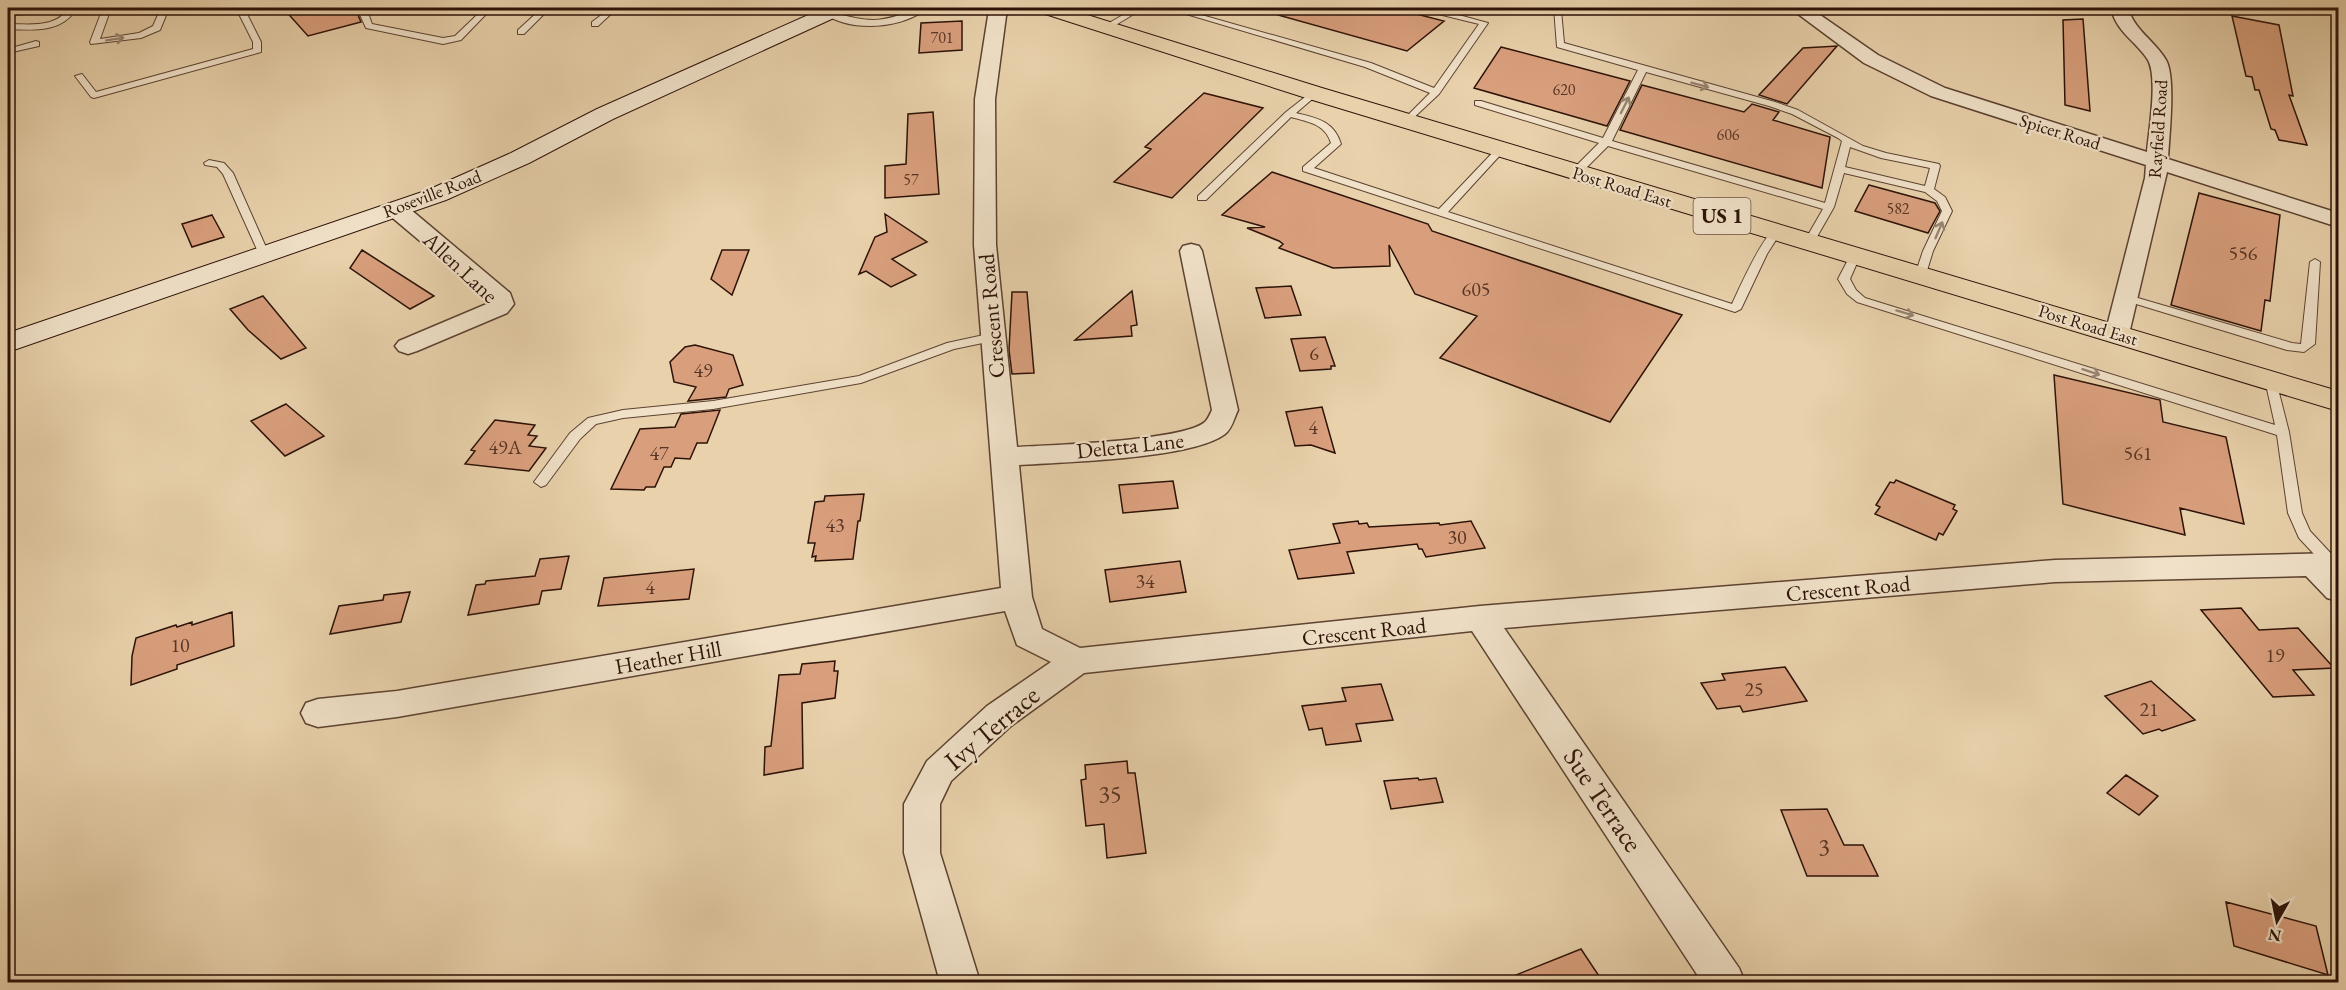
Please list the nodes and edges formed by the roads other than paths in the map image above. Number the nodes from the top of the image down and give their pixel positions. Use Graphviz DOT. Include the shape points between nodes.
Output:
graph roads {
  1 [pos="107,8"];
  2 [pos="165,8"];
  3 [pos="240,8"];
  4 [pos="546,8"];
  5 [pos="605,8"];
  6 [pos="924,8"];
  7 [pos="1002,8"];
  8 [pos="1046,8"];
  9 [pos="1140,8"];
  10 [pos="1170,8"];
  11 [pos="1425,8"];
  12 [pos="1799,8"];
  13 [pos="2120,8"];
  14 [pos="362,9"];
  15 [pos="449,9"];
  16 [pos="487,9"];
  17 [pos="834,10"];
  18 [pos="1557,10"];
  19 [pos="8,13"];
  20 [pos="595,24"];
  21 [pos="8,27"];
  22 [pos="1106,27"];
  23 [pos="522,33"];
  24 [pos="36,44"];
  25 [pos="8,51"];
  26 [pos="1643,69"];
  27 [pos="79,76"];
  28 [pos="1436,92"];
  29 [pos="1314,93"];
  30 [pos="1478,103"];
  31 [pos="1289,114"];
  32 [pos="1407,121"];
  33 [pos="1606,142"];
  34 [pos="1846,142"];
  35 [pos="1500,150"];
  36 [pos="2156,160"];
  37 [pos="209,163"];
  38 [pos="1840,169"];
  39 [pos="1575,173"];
  40 [pos="1929,190"];
  41 [pos="1202,198"];
  42 [pos="1829,207"];
  43 [pos="396,209"];
  44 [pos="1441,213"];
  45 [pos="2338,220"];
  46 [pos="1776,232"];
  47 [pos="1809,242"];
  48 [pos="1191,251"];
  49 [pos="264,254"];
  50 [pos="1855,256"];
  51 [pos="2315,262"];
  52 [pos="1921,275"];
  53 [pos="2127,298"];
  54 [pos="2117,334"];
  55 [pos="993,337"];
  56 [pos="8,343"];
  57 [pos="408,346"];
  58 [pos="2271,380"];
  59 [pos="2338,401"];
  60 [pos="2283,432"];
  61 [pos="1004,457"];
  62 [pos="542,482"];
  63 [pos="2330,570"];
  64 [pos="1017,597"];
  65 [pos="1480,618"];
  66 [pos="1077,661"];
  67 [pos="318,713"];
  68 [pos="960,982"];
  69 [pos="1725,982"];
  1 -- 2 [label="lane, one-way" via="94,42 141,35 158,28"];
  3 -- 27 [label="lane" via="258,50 94,96"];
  4 -- 23 [label="lane"];
  5 -- 20 [label="lane" via="608,13"];
  6 -- 17 [label="lane" via="889,22 868,25 855,23"];
  7 -- 55 [label="street, Crescent Road" via="997,16 985,99 985,245"];
  8 -- 22 [label="main road, Post Road East / US 1"];
  9 -- 22 [label="lane"];
  10 -- 28 [label="lane" via="1368,65"];
  11 -- 28 [label="lane" via="1484,23"];
  12 -- 36 [label="street, Spicer Road" via="1871,59 1924,86 1962,102"];
  13 -- 36 [label="street, Rayfield Road" via="2124,24 2151,50 2162,72"];
  14 -- 15 [label="lane"];
  14 -- 16 [label="lane" via="369,26 443,41 458,38"];
  15 -- 16 [label="lane"];
  17 -- 43 [label="street, Roseville Road" via="605,114 475,179"];
  18 -- 26 [label="lane" via="1560,45"];
  19 -- 21 [label="lane" via="72,9 57,24"];
  22 -- 29 [label="main road, Post Road East / US 1"];
  24 -- 25 [label="lane"];
  33 -- 26 [label="lane, one-way"];
  26 -- 34 [label="lane, one-way" via="1795,112"];
  28 -- 32 [label="lane"];
  29 -- 31 [label="lane"];
  29 -- 32 [label="main road, Post Road East / US 1"];
  30 -- 33 [label="lane"];
  31 -- 41 [label="lane"];
  31 -- 44 [label="lane" via="1326,125 1334,132 1336,144 1307,169"];
  32 -- 35 [label="main road, Post Road East / US 1"];
  33 -- 39 [label="lane"];
  33 -- 42 [label="lane"];
  34 -- 38 [label="lane"];
  34 -- 40 [label="lane" via="1935,166"];
  35 -- 39 [label="main road, Post Road East / US 1"];
  35 -- 44 [label="lane"];
  36 -- 45 [label="street, Spicer Road"];
  36 -- 53 [label="street, Rayfield Road" via="2157,178"];
  37 -- 49 [label="lane" via="220,165 228,173"];
  38 -- 40 [label="lane"];
  38 -- 42 [label="lane"];
  39 -- 46 [label="main road, Post Road East / US 1"];
  52 -- 40 [label="lane, one-way" via="1947,211 1941,199"];
  42 -- 47 [label="lane"];
  43 -- 49 [label="street, Roseville Road"];
  43 -- 57 [label="street, Allen Lane" via="502,298 498,308"];
  44 -- 46 [label="lane" via="1735,309"];
  46 -- 47 [label="main road, Post Road East / US 1"];
  47 -- 50 [label="main road, Post Road East / US 1"];
  48 -- 61 [label="street, Deletta Lane" via="1225,410 1217,427 1197,437 1164,443"];
  49 -- 56 [label="street, Roseville Road"];
  50 -- 52 [label="main road, Post Road East / US 1"];
  50 -- 60 [label="lane, one-way" via="1845,279 1851,292 1861,300"];
  51 -- 53 [label="lane" via="2309,344 2304,348"];
  52 -- 54 [label="main road, Post Road East / US 1"];
  53 -- 54 [label="street, Rayfield Road"];
  54 -- 58 [label="main road, Post Road East / US 1"];
  55 -- 61 [label="street, Crescent Road"];
  55 -- 62 [label="lane" via="951,346 853,381 592,421 574,436"];
  58 -- 59 [label="main road, Post Road East / US 1"];
  58 -- 60 [label="lane"];
  60 -- 63 [label="lane" via="2295,513 2304,534"];
  61 -- 64 [label="street, Crescent Road"];
  63 -- 65 [label="street, Crescent Road" via="2055,571"];
  64 -- 66 [label="street, Crescent Road" via="1028,636"];
  64 -- 67 [label="street, Heather Hill" via="397,704"];
  65 -- 66 [label="street, Crescent Road"];
  65 -- 69 [label="street, Sue Terrace"];
  66 -- 68 [label="street, Ivy Terrace" via="999,716 939,771 922,804 922,852"];
}
